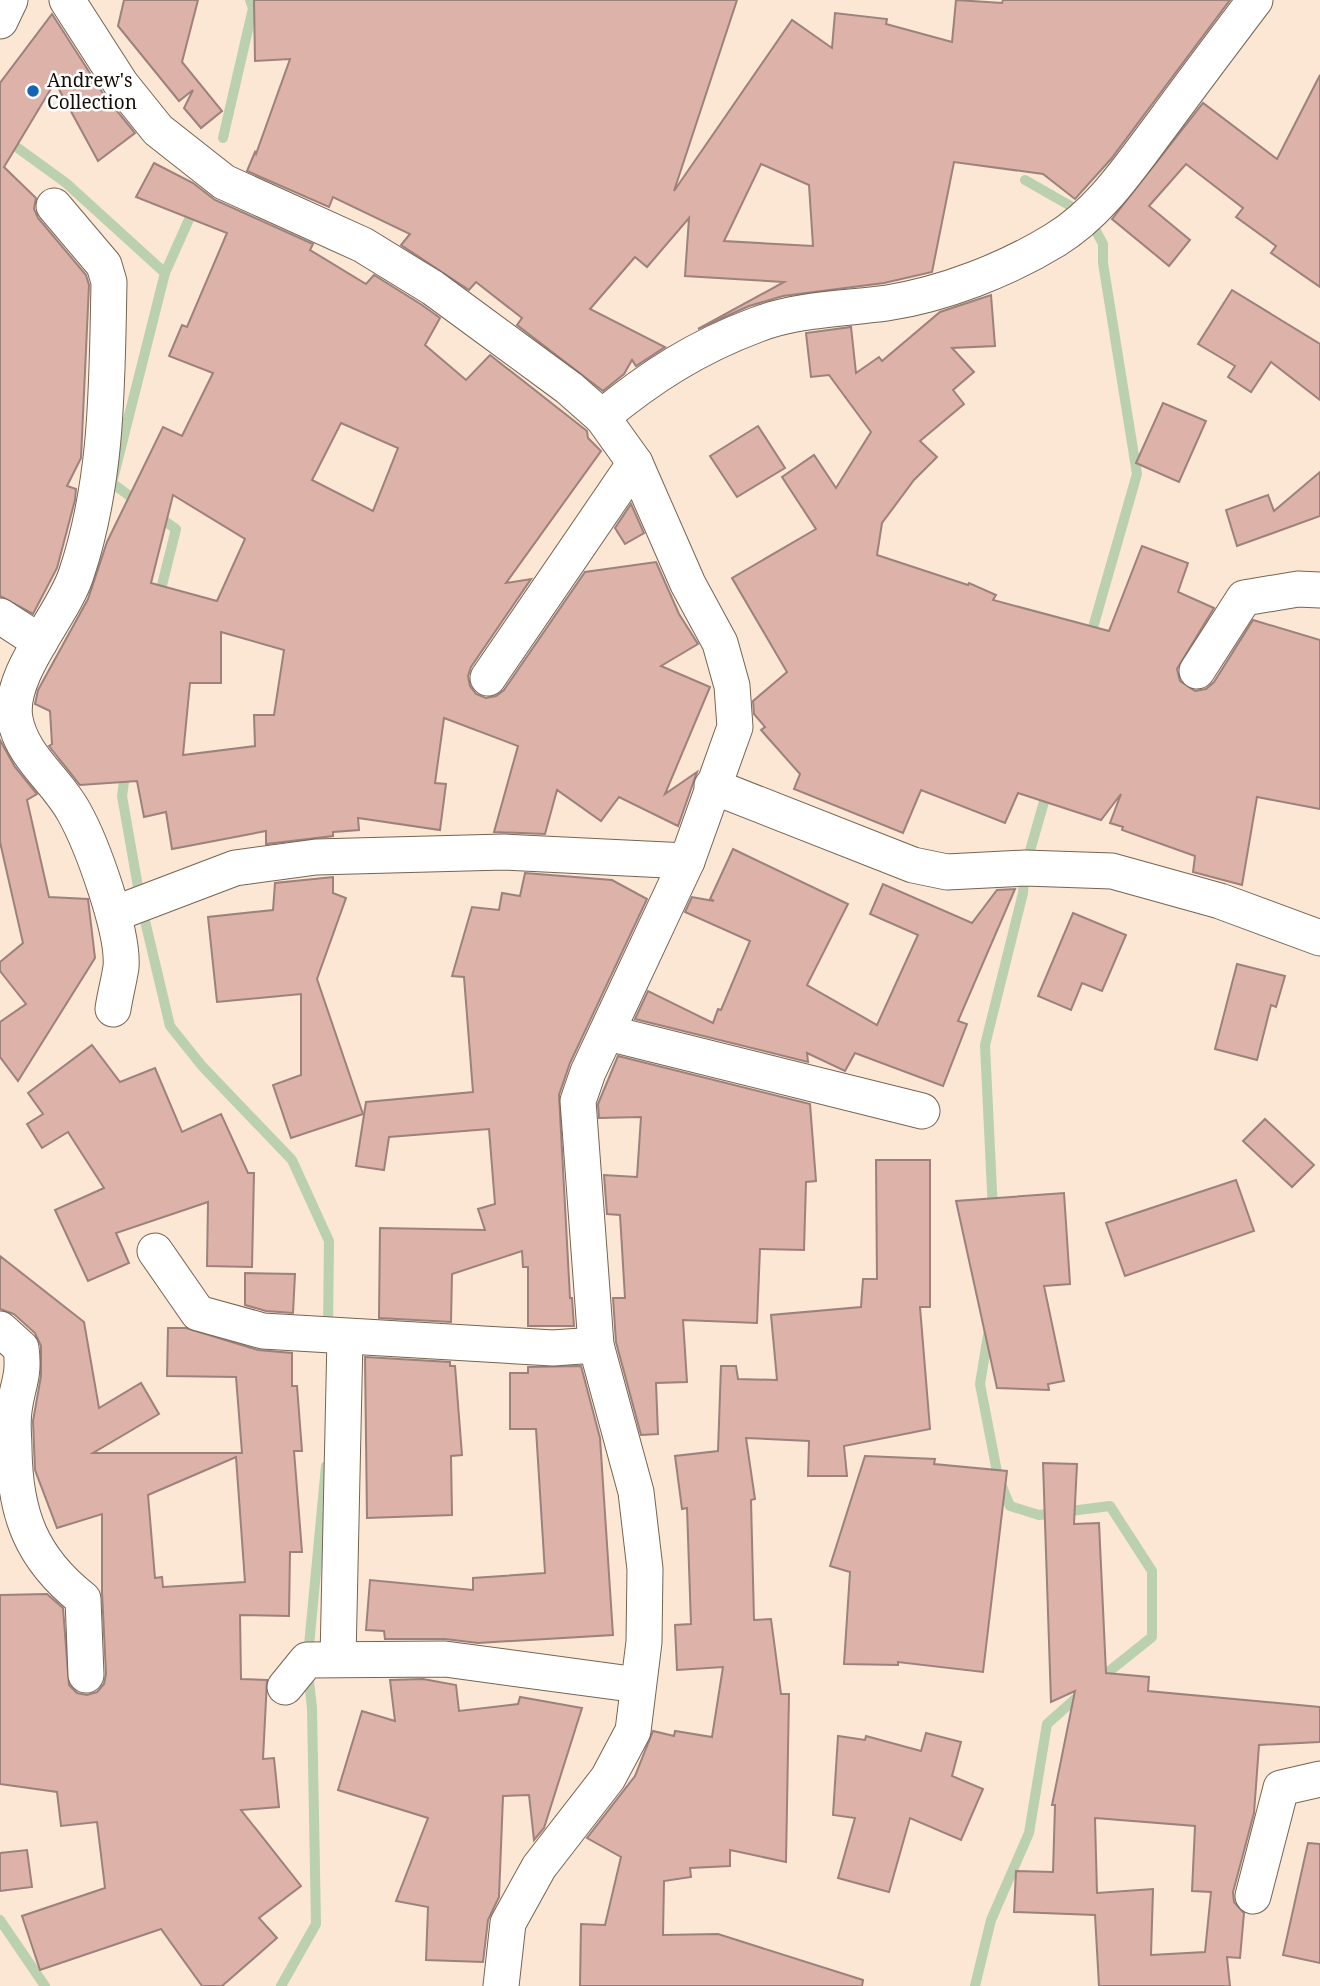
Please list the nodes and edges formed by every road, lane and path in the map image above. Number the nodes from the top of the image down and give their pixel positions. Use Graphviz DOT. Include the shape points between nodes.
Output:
graph roads {
  1 [pos="10,0"];
  2 [pos="67,0"];
  3 [pos="1255,0"];
  4 [pos="0,20"];
  5 [pos="54,206"];
  6 [pos="602,417"];
  7 [pos="635,463"];
  8 [pos="1320,590"];
  9 [pos="0,616"];
  10 [pos="40,642"];
  11 [pos="1197,671"];
  12 [pos="488,678"];
  13 [pos="712,786"];
  14 [pos="687,861"];
  15 [pos="114,914"];
  16 [pos="1320,938"];
  17 [pos="113,1009"];
  18 [pos="608,1033"];
  19 [pos="922,1111"];
  20 [pos="155,1251"];
  21 [pos="0,1329"];
  22 [pos="345,1337"];
  23 [pos="596,1345"];
  24 [pos="338,1659"];
  25 [pos="86,1675"];
  26 [pos="638,1685"];
  27 [pos="285,1687"];
  28 [pos="1320,1779"];
  29 [pos="1253,1896"];
  30 [pos="501,1986"];
  1 -- 4 [label="street"];
  2 -- 6 [label="street" via="121,84 158,131 224,182 389,258"];
  3 -- 6 [label="street" via="1120,181 1088,216 1056,240 962,283 891,302 797,314 757,325 666,366"];
  5 -- 10 [label="street" via="104,265 109,282 105,441 78,569 69,595"];
  6 -- 7 [label="street"];
  7 -- 12 [label="street"];
  7 -- 13 [label="street" via="688,584 720,643 732,686 735,727"];
  8 -- 11 [label="street" via="1244,598"];
  9 -- 10 [label="street"];
  10 -- 15 [label="street" via="16,699 14,717 21,742 74,811"];
  13 -- 14 [label="street"];
  13 -- 16 [label="street" via="913,865 947,872 1025,868 1112,871 1220,901"];
  14 -- 15 [label="street" via="504,852 316,856 234,868"];
  14 -- 18 [label="street"];
  15 -- 17 [label="street" via="121,966"];
  18 -- 19 [label="street"];
  18 -- 23 [label="street" via="578,1101"];
  20 -- 22 [label="street" via="198,1313 262,1331"];
  21 -- 25 [label="street" via="22,1348 24,1370 14,1411 20,1512 32,1539 66,1586 83,1599"];
  22 -- 23 [label="street" via="553,1348"];
  22 -- 24 [label="street"];
  23 -- 26 [label="street" via="637,1505 645,1569"];
  24 -- 26 [label="street" via="445,1659"];
  24 -- 27 [label="street" via="307,1660"];
  26 -- 30 [label="street" via="634,1731 614,1767 539,1867 508,1923"];
  28 -- 29 [label="street" via="1281,1788"];
}
